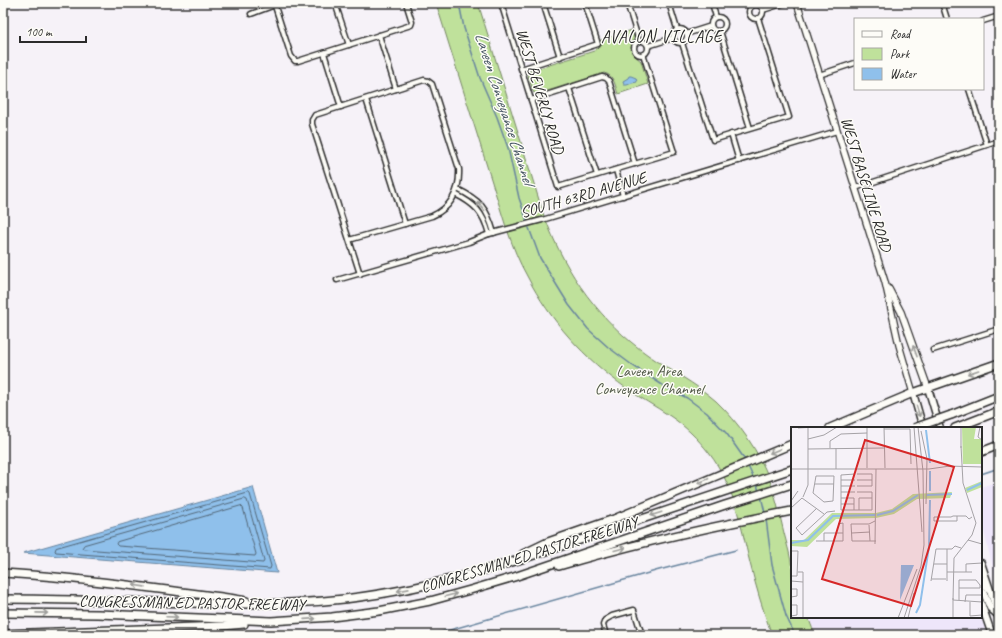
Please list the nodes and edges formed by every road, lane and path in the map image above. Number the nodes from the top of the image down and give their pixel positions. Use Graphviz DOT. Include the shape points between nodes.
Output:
graph roads {
  1 [pos="335,3"];
  2 [pos="406,3"];
  3 [pos="501,3"];
  4 [pos="543,3"];
  5 [pos="585,3"];
  6 [pos="627,3"];
  7 [pos="669,3"];
  8 [pos="712,3"];
  9 [pos="785,3"];
  10 [pos="796,3"];
  11 [pos="942,3"];
  12 [pos="275,4"];
  13 [pos="754,4"];
  14 [pos="763,10"];
  15 [pos="251,14"];
  16 [pos="999,16"];
  17 [pos="716,17"];
  18 [pos="758,18"];
  19 [pos="947,18"];
  20 [pos="984,21"];
  21 [pos="711,26"];
  22 [pos="678,29"];
  23 [pos="720,31"];
  24 [pos="686,34"];
  25 [pos="379,36"];
  26 [pos="673,38"];
  27 [pos="639,41"];
  28 [pos="682,42"];
  29 [pos="349,45"];
  30 [pos="648,46"];
  31 [pos="324,53"];
  32 [pos="643,54"];
  33 [pos="560,57"];
  34 [pos="854,63"];
  35 [pos="522,69"];
  36 [pos="819,75"];
  37 [pos="569,88"];
  38 [pos="396,89"];
  39 [pos="969,90"];
  40 [pos="366,99"];
  41 [pos="531,100"];
  42 [pos="341,107"];
  43 [pos="750,128"];
  44 [pos="837,131"];
  45 [pos="731,134"];
  46 [pos="999,141"];
  47 [pos="987,145"];
  48 [pos="739,161"];
  49 [pos="635,164"];
  50 [pos="616,170"];
  51 [pos="597,175"];
  52 [pos="855,188"];
  53 [pos="456,192"];
  54 [pos="623,196"];
  55 [pos="405,224"];
  56 [pos="491,233"];
  57 [pos="349,240"];
  58 [pos="360,274"];
  59 [pos="336,280"];
  60 [pos="884,282"];
  61 [pos="999,329"];
  62 [pos="933,350"];
  63 [pos="999,363"];
  64 [pos="928,388"];
  65 [pos="913,393"];
  66 [pos="999,396"];
  67 [pos="999,411"];
  68 [pos="832,427"];
  69 [pos="917,427"];
  70 [pos="923,427"];
  71 [pos="940,427"];
  72 [pos="958,427"];
  73 [pos="791,444"];
  74 [pos="999,445"];
  75 [pos="982,452"];
  76 [pos="791,469"];
  77 [pos="791,484"];
  78 [pos="791,511"];
  79 [pos="509,562"];
  80 [pos="982,566"];
  81 [pos="3,574"];
  82 [pos="514,577"];
  83 [pos="982,582"];
  84 [pos="990,589"];
  85 [pos="982,591"];
  86 [pos="3,599"];
  87 [pos="260,604"];
  88 [pos="982,606"];
  89 [pos="3,613"];
  90 [pos="999,617"];
  91 [pos="271,621"];
  92 [pos="3,634"];
  93 [pos="606,635"];
  94 [pos="642,635"];
  95 [pos="992,635"];
  1 -- 29 [label="street"];
  2 -- 25 [label="street" via="412,22 410,25"];
  3 -- 35 [label="street, WEST BEVERLY ROAD"];
  4 -- 33 [label="street"];
  5 -- 33 [label="street" via="598,44"];
  6 -- 27 [label="street"];
  7 -- 22 [label="street"];
  8 -- 17 [label="street"];
  9 -- 14 [label="street"];
  10 -- 36 [label="main road, WEST BASELINE ROAD"];
  11 -- 19 [label="street"];
  12 -- 15 [label="street"];
  12 -- 31 [label="street" via="291,56 295,61"];
  13 -- 14 [label="street" via="761,6"];
  13 -- 18 [label="street" via="750,13"];
  14 -- 18 [label="street"];
  16 -- 20 [label="street"];
  17 -- 21 [label="street"];
  17 -- 23 [label="street" via="721,17 725,23"];
  18 -- 43 [label="street" via="789,116"];
  21 -- 23 [label="street"];
  21 -- 24 [label="street"];
  22 -- 24 [label="street" via="682,29"];
  22 -- 26 [label="street" via="672,35"];
  23 -- 43 [label="street"];
  24 -- 28 [label="street"];
  25 -- 29 [label="street"];
  25 -- 38 [label="street"];
  26 -- 28 [label="street" via="677,42"];
  26 -- 30 [label="street"];
  27 -- 30 [label="street" via="644,41"];
  27 -- 32 [label="street" via="634,49 638,54"];
  28 -- 45 [label="street" via="712,140"];
  29 -- 31 [label="street"];
  30 -- 32 [label="street" via="647,52"];
  31 -- 42 [label="street"];
  32 -- 49 [label="street" via="674,152"];
  33 -- 35 [label="street"];
  34 -- 36 [label="street"];
  35 -- 41 [label="street, WEST BEVERLY ROAD"];
  36 -- 44 [label="main road, WEST BASELINE ROAD"];
  37 -- 41 [label="street"];
  37 -- 49 [label="street" via="602,77 609,81"];
  37 -- 51 [label="street"];
  38 -- 40 [label="street"];
  38 -- 53 [label="street" via="424,80 432,84 459,169"];
  39 -- 47 [label="street"];
  40 -- 42 [label="street"];
  40 -- 55 [label="street"];
  41 -- 51 [label="street, WEST BEVERLY ROAD" via="558,187"];
  42 -- 57 [label="street" via="315,115 312,124"];
  43 -- 45 [label="street"];
  44 -- 48 [label="street, SOUTH 63RD AVENUE"];
  44 -- 52 [label="main road, WEST BASELINE ROAD"];
  45 -- 48 [label="street"];
  46 -- 47 [label="street"];
  47 -- 52 [label="street"];
  48 -- 54 [label="street, SOUTH 63RD AVENUE"];
  49 -- 50 [label="street"];
  50 -- 51 [label="street"];
  50 -- 54 [label="street"];
  52 -- 60 [label="main road, WEST BASELINE ROAD"];
  53 -- 55 [label="street" via="439,212"];
  53 -- 56 [label="street" via="468,194 481,204 491,223"];
  54 -- 56 [label="street, SOUTH 63RD AVENUE"];
  55 -- 57 [label="street"];
  56 -- 58 [label="street, SOUTH 63RD AVENUE" via="469,242"];
  57 -- 58 [label="street"];
  58 -- 59 [label="street, SOUTH 63RD AVENUE"];
  64 -- 60 [label="main road, WEST BASELINE ROAD, one-way" via="901,312"];
  60 -- 65 [label="main road, WEST BASELINE ROAD"];
  61 -- 62 [label="street"];
  63 -- 64 [label="highway, one-way"];
  64 -- 65 [label="highway"];
  64 -- 71 [label="main road"];
  65 -- 68 [label="highway"];
  65 -- 70 [label="main road, one-way"];
  66 -- 69 [label="highway, bridge"];
  67 -- 72 [label="highway"];
  73 -- 79 [label="highway, one-way" via="614,519 548,542"];
  74 -- 75 [label="highway"];
  76 -- 79 [label="highway, CONGRESSMAN ED PASTOR FREEWAY, one-way"];
  77 -- 82 [label="highway, CONGRESSMAN ED PASTOR FREEWAY"];
  82 -- 78 [label="highway, one-way" via="535,574 640,544"];
  79 -- 87 [label="highway, CONGRESSMAN ED PASTOR FREEWAY, one-way" via="434,584 393,592 343,599"];
  80 -- 84 [label="main road"];
  87 -- 81 [label="highway, one-way" via="224,596 88,580"];
  91 -- 82 [label="highway, CONGRESSMAN ED PASTOR FREEWAY, one-way" via="332,618 379,611 430,601"];
  83 -- 84 [label="main road"];
  84 -- 90 [label="main road"];
  85 -- 90 [label="main road" via="990,608"];
  86 -- 87 [label="highway, CONGRESSMAN ED PASTOR FREEWAY"];
  88 -- 95 [label="main road"];
  89 -- 91 [label="highway, CONGRESSMAN ED PASTOR FREEWAY, one-way"];
  91 -- 92 [label="highway" via="223,626"];
  93 -- 94 [label="street" via="603,625 605,620 634,610"];
}
